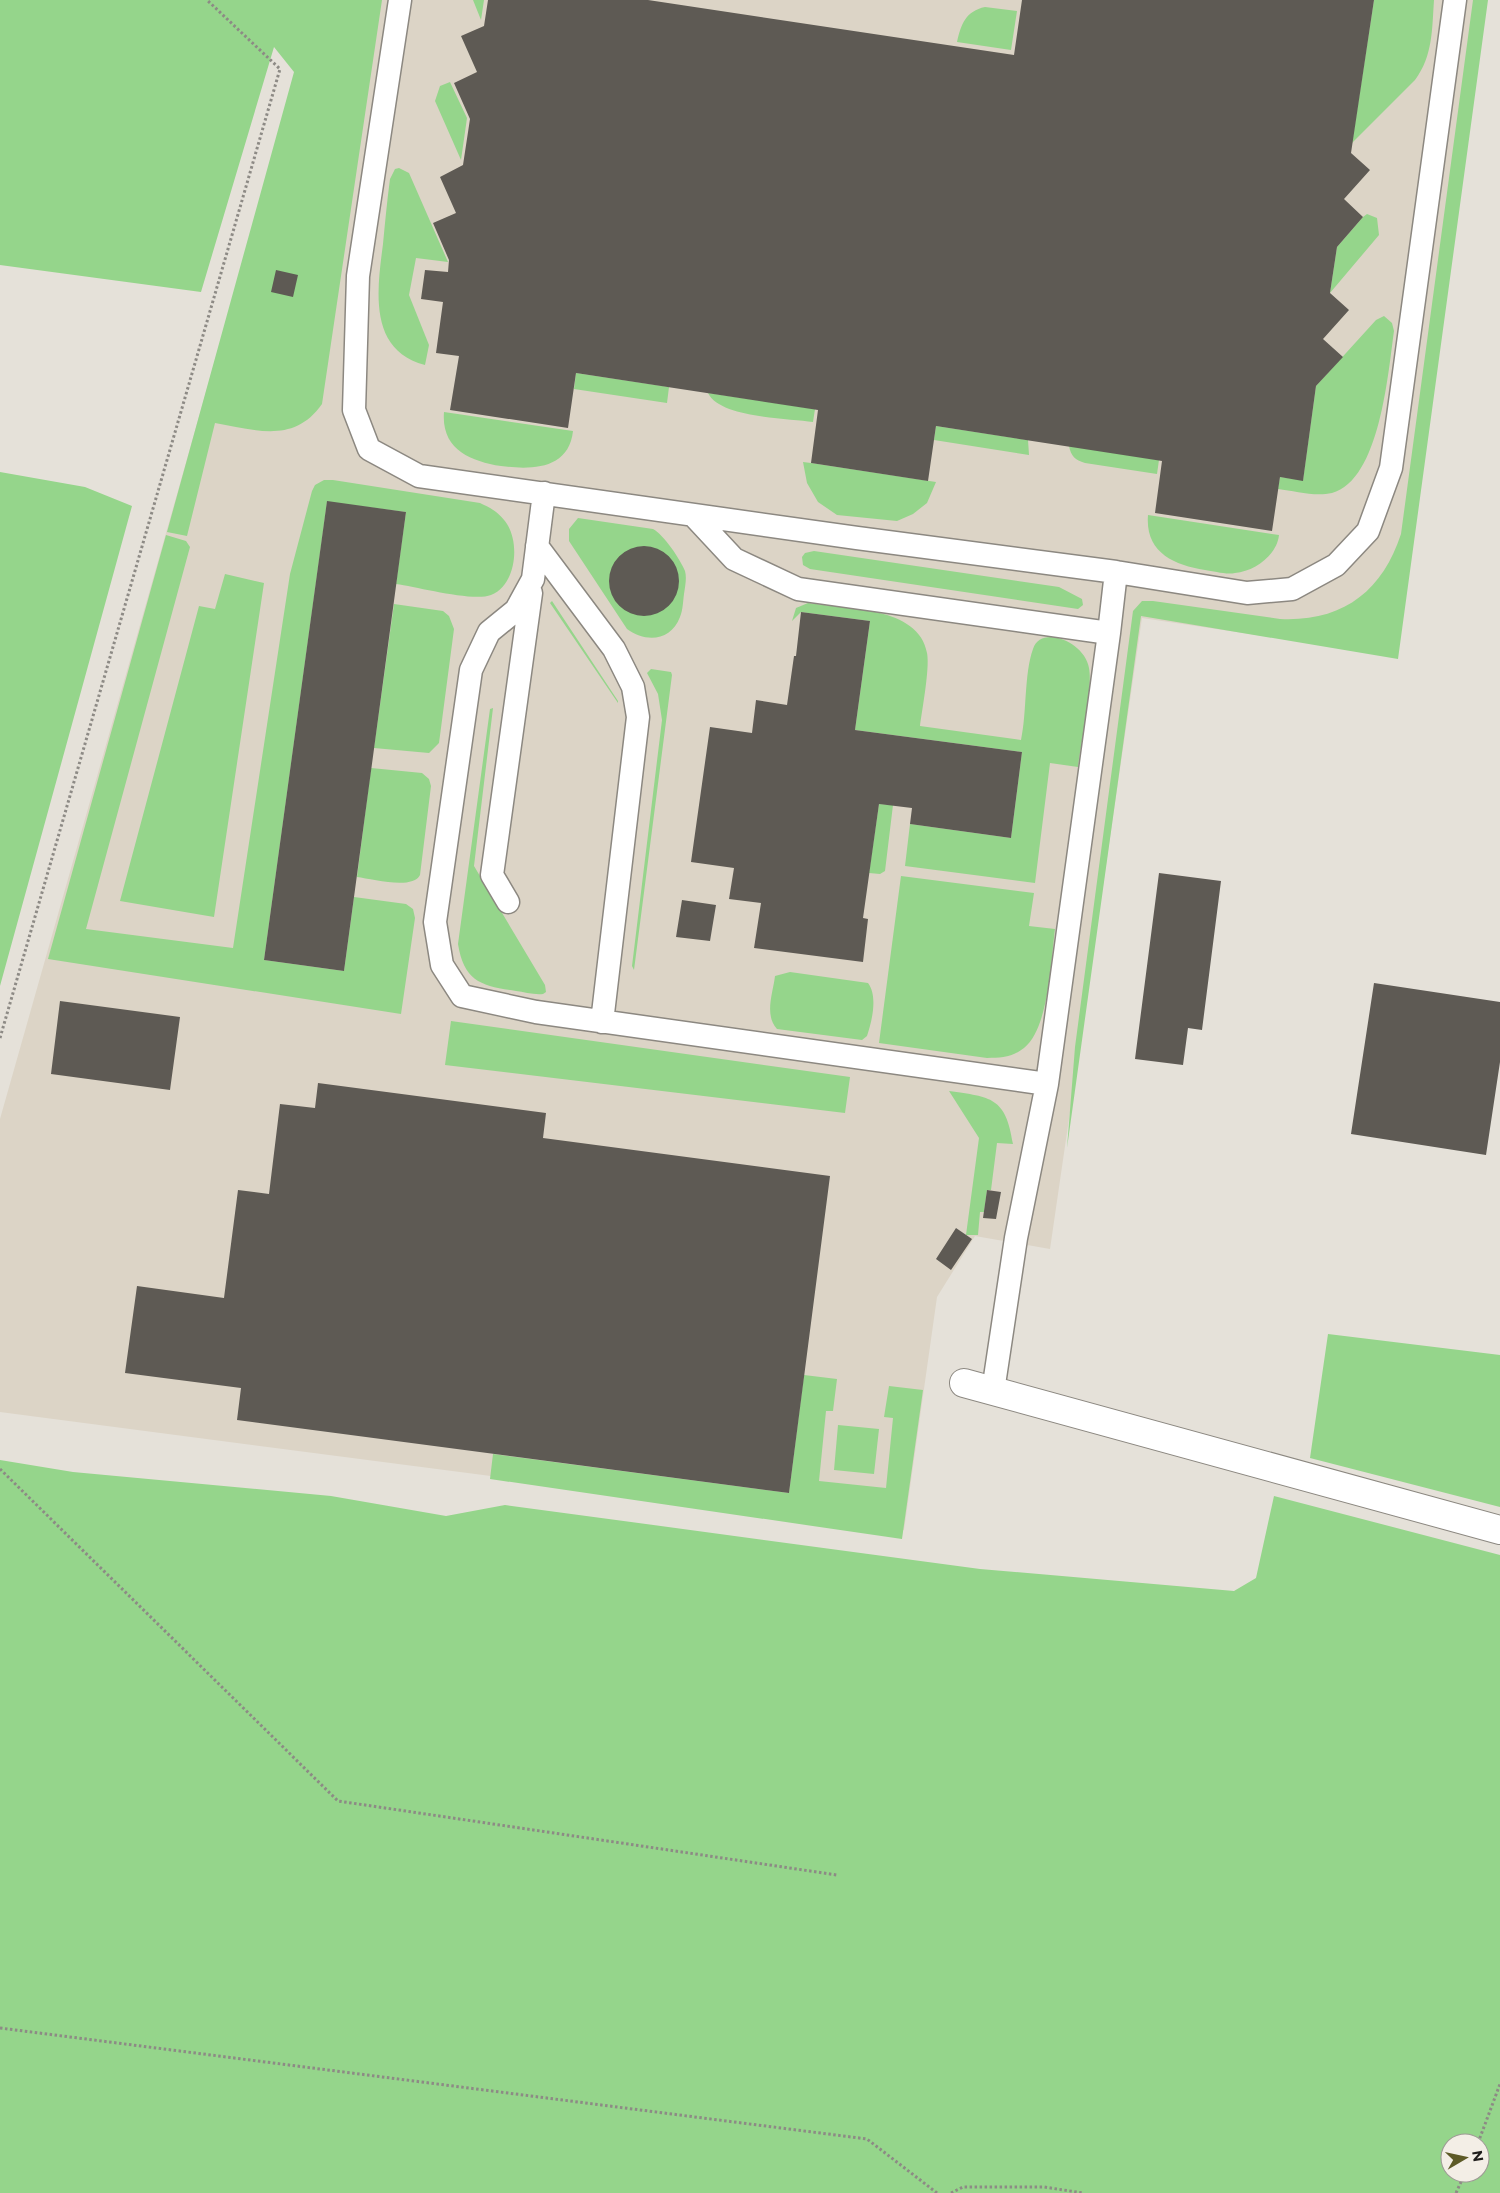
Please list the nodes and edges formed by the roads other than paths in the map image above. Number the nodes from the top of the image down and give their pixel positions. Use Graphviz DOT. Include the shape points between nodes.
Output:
graph roads {
  1 [pos="400,0"];
  2 [pos="1455,0"];
  3 [pos="544,493"];
  4 [pos="693,515"];
  5 [pos="537,546"];
  6 [pos="1116,572"];
  7 [pos="532,579"];
  8 [pos="1109,634"];
  9 [pos="508,902"];
  10 [pos="602,1022"];
  11 [pos="1047,1084"];
  12 [pos="964,1383"];
  13 [pos="994,1391"];
  14 [pos="1500,1530"];
  1 -- 3 [label="lane" via="358,276 354,410 370,449 418,476"];
  2 -- 6 [label="lane" via="1391,468 1368,532 1336,565 1292,589 1247,593"];
  3 -- 4 [label="lane"];
  3 -- 5 [label="lane"];
  4 -- 6 [label="lane"];
  4 -- 8 [label="lane" via="734,559 798,588"];
  5 -- 7 [label="lane"];
  5 -- 10 [label="lane" via="614,649 633,687 638,717"];
  6 -- 8 [label="lane"];
  7 -- 9 [label="lane" via="492,875"];
  7 -- 10 [label="lane" via="516,610 489,632 471,670 435,922 442,965 462,996"];
  8 -- 11 [label="lane"];
  10 -- 11 [label="lane"];
  11 -- 13 [label="lane" via="1016,1238"];
  12 -- 13 [label="street"];
  13 -- 14 [label="street"];
}
